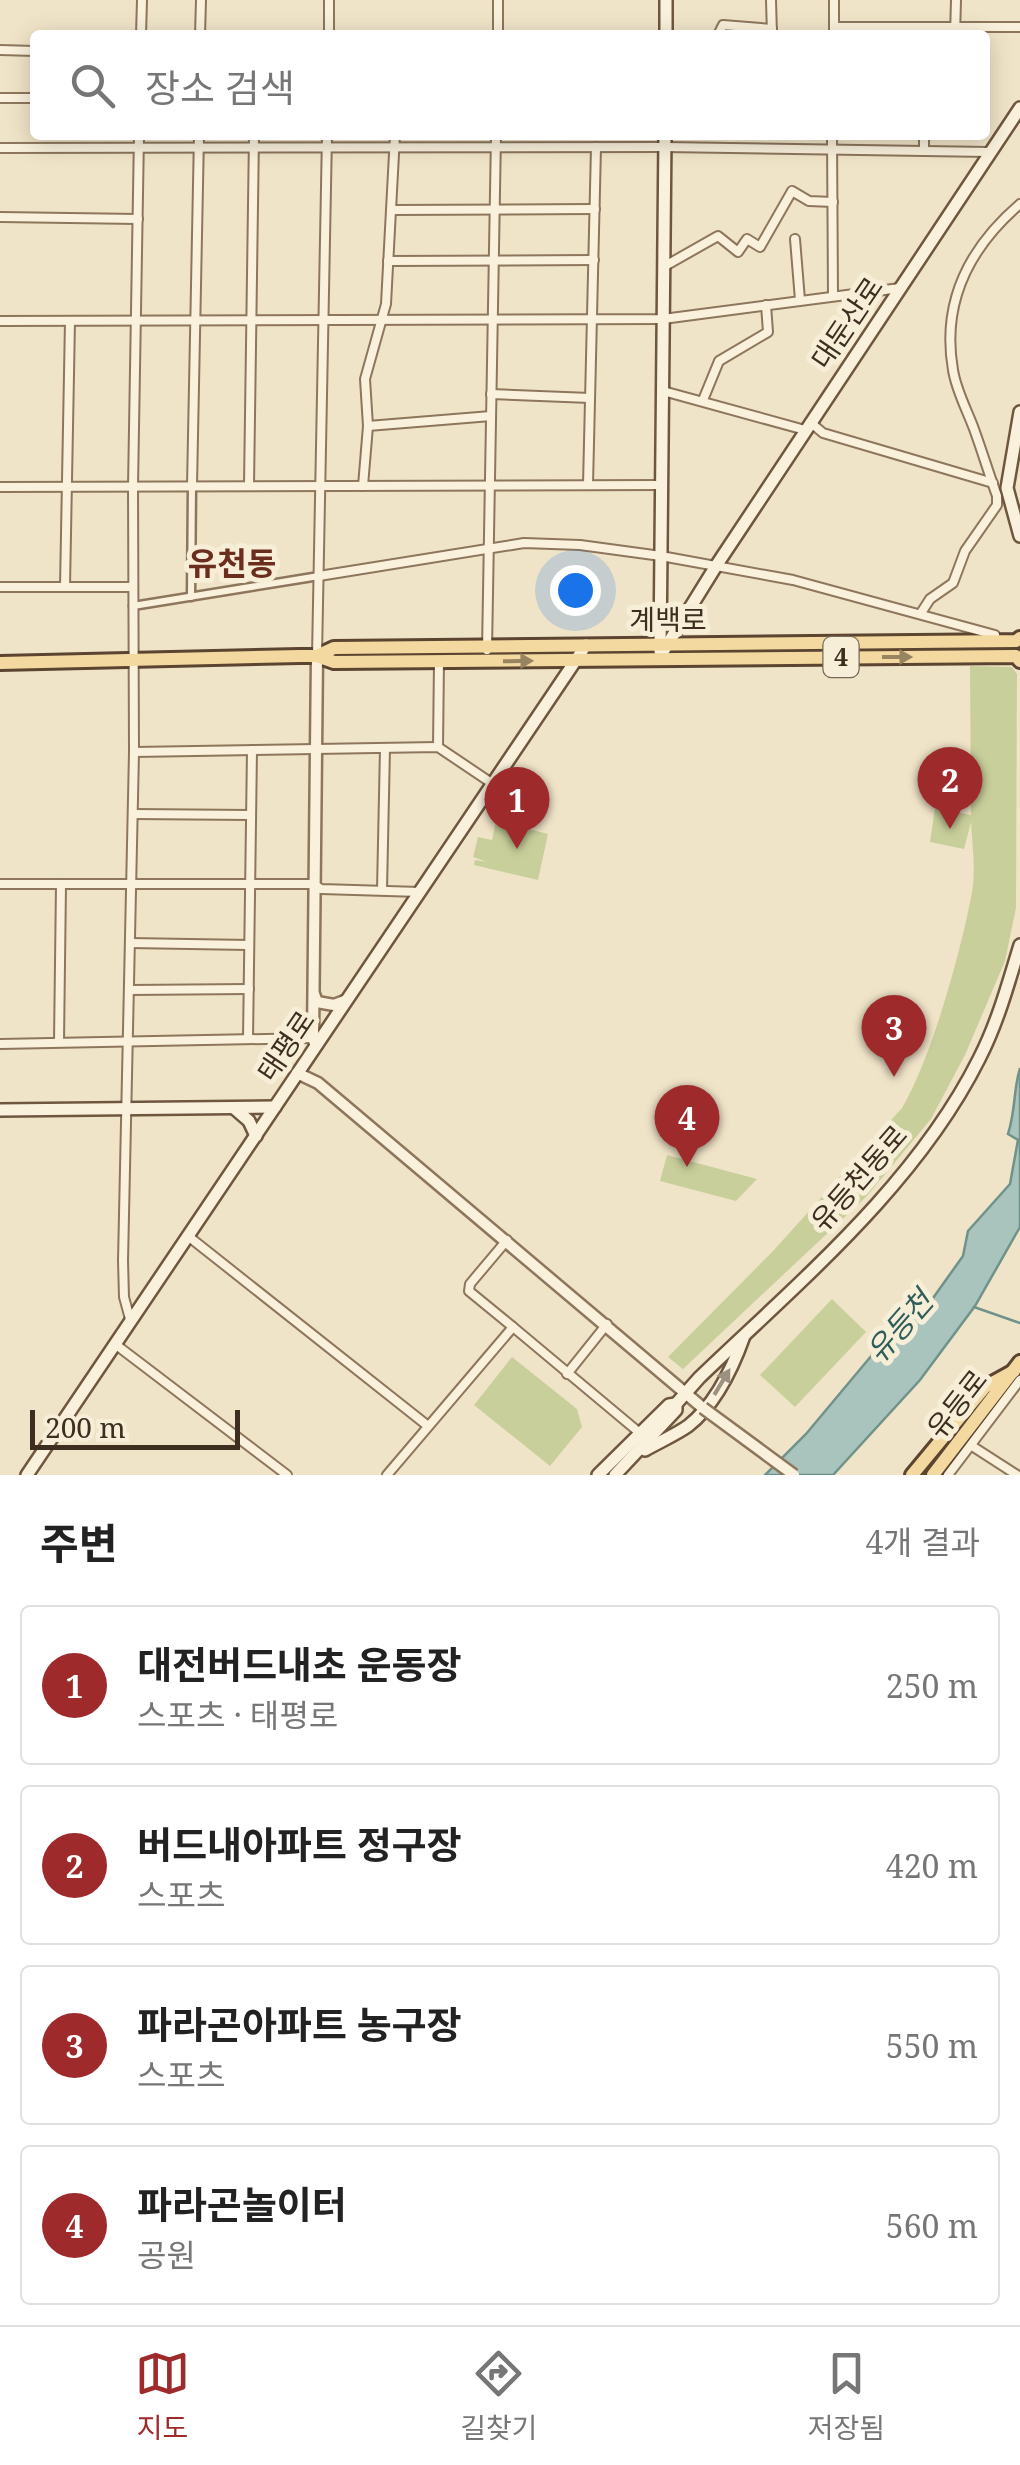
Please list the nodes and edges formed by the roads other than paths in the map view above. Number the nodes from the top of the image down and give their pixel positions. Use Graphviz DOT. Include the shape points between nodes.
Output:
graph roads {
  1 [pos="142,0"];
  2 [pos="201,0"];
  3 [pos="330,0"];
  4 [pos="498,0"];
  5 [pos="666,0"];
  6 [pos="772,0"];
  7 [pos="834,0"];
  8 [pos="956,0"];
  9 [pos="1020,27"];
  10 [pos="142,30"];
  11 [pos="200,30"];
  12 [pos="329,30"];
  13 [pos="498,30"];
  14 [pos="666,30"];
  15 [pos="721,30"];
  16 [pos="744,30"];
  17 [pos="772,30"];
  18 [pos="834,30"];
  19 [pos="955,30"];
  20 [pos="971,30"];
  21 [pos="0,50"];
  22 [pos="30,50"];
  23 [pos="0,98"];
  24 [pos="30,98"];
  25 [pos="1020,108"];
  26 [pos="139,140"];
  27 [pos="198,140"];
  28 [pos="254,140"];
  29 [pos="327,140"];
  30 [pos="395,140"];
  31 [pos="496,140"];
  32 [pos="832,140"];
  33 [pos="924,140"];
  34 [pos="665,141"];
  35 [pos="596,147"];
  36 [pos="0,148"];
  37 [pos="139,148"];
  38 [pos="198,148"];
  39 [pos="254,148"];
  40 [pos="327,148"];
  41 [pos="395,148"];
  42 [pos="496,148"];
  43 [pos="832,150"];
  44 [pos="924,151"];
  45 [pos="990,152"];
  46 [pos="832,202"];
  47 [pos="1020,204"];
  48 [pos="494,209"];
  49 [pos="595,209"];
  50 [pos="391,210"];
  51 [pos="0,217"];
  52 [pos="138,220"];
  53 [pos="795,239"];
  54 [pos="594,260"];
  55 [pos="388,261"];
  56 [pos="494,261"];
  57 [pos="664,266"];
  58 [pos="900,288"];
  59 [pos="833,296"];
  60 [pos="800,300"];
  61 [pos="766,305"];
  62 [pos="592,319"];
  63 [pos="663,319"];
  64 [pos="138,320"];
  65 [pos="195,320"];
  66 [pos="252,320"];
  67 [pos="324,320"];
  68 [pos="382,320"];
  69 [pos="492,320"];
  70 [pos="0,321"];
  71 [pos="70,321"];
  72 [pos="663,391"];
  73 [pos="491,394"];
  74 [pos="590,398"];
  75 [pos="703,400"];
  76 [pos="1020,412"];
  77 [pos="491,416"];
  78 [pos="368,426"];
  79 [pos="808,426"];
  80 [pos="992,482"];
  81 [pos="662,485"];
  82 [pos="192,486"];
  83 [pos="249,486"];
  84 [pos="321,486"];
  85 [pos="363,486"];
  86 [pos="490,486"];
  87 [pos="588,486"];
  88 [pos="0,487"];
  89 [pos="67,487"];
  90 [pos="133,487"];
  91 [pos="1007,488"];
  92 [pos="1020,536"];
  93 [pos="488,550"];
  94 [pos="661,556"];
  95 [pos="716,566"];
  96 [pos="320,576"];
  97 [pos="0,587"];
  98 [pos="64,587"];
  99 [pos="133,587"];
  100 [pos="191,597"];
  101 [pos="133,606"];
  102 [pos="921,613"];
  103 [pos="995,635"];
  104 [pos="1020,638"];
  105 [pos="586,645"];
  106 [pos="662,650"];
  107 [pos="487,654"];
  108 [pos="317,656"];
  109 [pos="135,660"];
  110 [pos="439,660"];
  111 [pos="576,661"];
  112 [pos="1020,662"];
  113 [pos="0,663"];
  114 [pos="438,747"];
  115 [pos="316,748"];
  116 [pos="386,748"];
  117 [pos="252,750"];
  118 [pos="134,752"];
  119 [pos="492,784"];
  120 [pos="133,814"];
  121 [pos="251,815"];
  122 [pos="0,884"];
  123 [pos="312,884"];
  124 [pos="61,885"];
  125 [pos="252,885"];
  126 [pos="131,886"];
  127 [pos="382,890"];
  128 [pos="420,892"];
  129 [pos="130,943"];
  130 [pos="249,944"];
  131 [pos="1020,944"];
  132 [pos="249,989"];
  133 [pos="130,990"];
  134 [pos="314,993"];
  135 [pos="347,1000"];
  136 [pos="248,1039"];
  137 [pos="59,1042"];
  138 [pos="128,1042"];
  139 [pos="315,1042"];
  140 [pos="0,1044"];
  141 [pos="297,1074"];
  142 [pos="232,1107"];
  143 [pos="275,1107"];
  144 [pos="125,1108"];
  145 [pos="0,1110"];
  146 [pos="256,1136"];
  147 [pos="188,1236"];
  148 [pos="507,1240"];
  149 [pos="130,1321"];
  150 [pos="606,1324"];
  151 [pos="513,1327"];
  152 [pos="746,1333"];
  153 [pos="115,1344"];
  154 [pos="1018,1371"];
  155 [pos="567,1374"];
  156 [pos="687,1392"];
  157 [pos="676,1404"];
  158 [pos="428,1426"];
  159 [pos="640,1434"];
  160 [pos="972,1446"];
  161 [pos="629,1461"];
  162 [pos="26,1475"];
  163 [pos="287,1475"];
  164 [pos="388,1475"];
  165 [pos="598,1475"];
  166 [pos="615,1475"];
  167 [pos="794,1475"];
  168 [pos="912,1475"];
  169 [pos="933,1475"];
  170 [pos="948,1475"];
  171 [pos="1017,1475"];
  1 -- 10 [label="street"];
  2 -- 11 [label="street"];
  3 -- 12 [label="street"];
  4 -- 13 [label="street"];
  5 -- 14 [label="main road"];
  6 -- 17 [label="street"];
  7 -- 18 [label="street"];
  8 -- 19 [label="street"];
  9 -- 20 [label="street"];
  15 -- 16 [label="street"];
  21 -- 22 [label="street"];
  23 -- 24 [label="street"];
  25 -- 45 [label="main road, 대둔산로"];
  26 -- 37 [label="street"];
  27 -- 38 [label="street"];
  28 -- 39 [label="street"];
  29 -- 40 [label="street"];
  30 -- 41 [label="street"];
  31 -- 42 [label="street"];
  32 -- 43 [label="street"];
  33 -- 44 [label="street"];
  34 -- 35 [label="street"];
  34 -- 43 [label="street"];
  34 -- 57 [label="main road"];
  35 -- 42 [label="street"];
  35 -- 49 [label="street"];
  36 -- 37 [label="street"];
  37 -- 38 [label="street"];
  37 -- 52 [label="street"];
  38 -- 39 [label="street"];
  38 -- 65 [label="street"];
  39 -- 40 [label="street"];
  39 -- 66 [label="street"];
  40 -- 41 [label="street"];
  40 -- 67 [label="street"];
  41 -- 42 [label="street"];
  41 -- 50 [label="street"];
  42 -- 48 [label="street"];
  43 -- 44 [label="street"];
  43 -- 46 [label="street"];
  44 -- 45 [label="street"];
  45 -- 58 [label="main road, 대둔산로"];
  46 -- 57 [label="street" via="792,192 760,247 747,239 738,252 718,236"];
  46 -- 59 [label="street"];
  47 -- 80 [label="street" via="971,256 953,321 953,370"];
  48 -- 49 [label="street"];
  48 -- 50 [label="street"];
  48 -- 56 [label="street"];
  49 -- 54 [label="street"];
  50 -- 55 [label="street"];
  51 -- 52 [label="street"];
  52 -- 64 [label="street"];
  53 -- 60 [label="street"];
  54 -- 56 [label="street"];
  54 -- 62 [label="street"];
  55 -- 56 [label="street"];
  55 -- 68 [label="street"];
  56 -- 69 [label="street"];
  57 -- 63 [label="main road"];
  58 -- 59 [label="street"];
  58 -- 79 [label="main road, 대둔산로"];
  59 -- 60 [label="street"];
  60 -- 61 [label="street"];
  61 -- 63 [label="street"];
  61 -- 75 [label="street" via="768,332 720,360"];
  62 -- 63 [label="street"];
  62 -- 69 [label="street"];
  62 -- 74 [label="street"];
  63 -- 72 [label="main road"];
  64 -- 65 [label="street"];
  64 -- 71 [label="street"];
  64 -- 90 [label="street"];
  65 -- 66 [label="street"];
  65 -- 82 [label="street"];
  66 -- 67 [label="street"];
  66 -- 83 [label="street"];
  67 -- 68 [label="street"];
  67 -- 84 [label="street"];
  68 -- 69 [label="street"];
  68 -- 78 [label="street" via="365,379"];
  69 -- 73 [label="street"];
  70 -- 71 [label="street"];
  71 -- 89 [label="street"];
  72 -- 75 [label="street"];
  72 -- 81 [label="main road"];
  73 -- 74 [label="street"];
  73 -- 77 [label="street"];
  74 -- 87 [label="street"];
  75 -- 79 [label="street"];
  76 -- 91 [label="main road"];
  77 -- 78 [label="street"];
  77 -- 86 [label="street"];
  78 -- 85 [label="street"];
  79 -- 80 [label="street"];
  79 -- 95 [label="main road, 대둔산로"];
  80 -- 91 [label="street"];
  80 -- 102 [label="street" via="997,505 965,551 953,583"];
  81 -- 87 [label="street"];
  81 -- 94 [label="main road"];
  82 -- 83 [label="street"];
  82 -- 90 [label="street"];
  82 -- 100 [label="street"];
  83 -- 84 [label="street"];
  84 -- 85 [label="street"];
  84 -- 96 [label="street"];
  85 -- 86 [label="street"];
  86 -- 87 [label="street"];
  86 -- 93 [label="street"];
  88 -- 89 [label="street"];
  89 -- 90 [label="street"];
  89 -- 98 [label="street"];
  90 -- 99 [label="street"];
  91 -- 92 [label="main road"];
  93 -- 94 [label="street" via="524,543"];
  93 -- 96 [label="street"];
  93 -- 107 [label="street"];
  94 -- 95 [label="street"];
  94 -- 106 [label="main road"];
  95 -- 102 [label="street"];
  95 -- 106 [label="main road, 대둔산로"];
  96 -- 100 [label="street"];
  96 -- 108 [label="street"];
  97 -- 98 [label="street"];
  98 -- 99 [label="street"];
  99 -- 101 [label="street"];
  100 -- 101 [label="street"];
  101 -- 109 [label="street"];
  102 -- 103 [label="street"];
  104 -- 106 [label="main road, 계백로 / 4"];
  105 -- 106 [label="main road, 계백로 / 4"];
  105 -- 107 [label="main road, 계백로 / 4"];
  105 -- 111 [label="main road, 태평로"];
  106 -- 111 [label="main road, 계백로 / 4"];
  106 -- 112 [label="main road, 계백로 / 4, one-way" via="1016,656"];
  107 -- 108 [label="main road, 계백로 / 4" via="334,648"];
  107 -- 110 [label="main road, 계백로 / 4"];
  107 -- 111 [label="main road, 계백로 / 4, one-way"];
  108 -- 109 [label="main road, 계백로 / 4"];
  108 -- 110 [label="main road, 계백로 / 4" via="334,662"];
  108 -- 115 [label="street"];
  109 -- 113 [label="main road, 계백로 / 4"];
  109 -- 118 [label="street"];
  110 -- 114 [label="street"];
  111 -- 119 [label="main road, 태평로"];
  114 -- 116 [label="street"];
  114 -- 119 [label="street"];
  115 -- 116 [label="street"];
  115 -- 117 [label="street"];
  115 -- 123 [label="street"];
  116 -- 127 [label="street"];
  117 -- 118 [label="street"];
  117 -- 121 [label="street"];
  118 -- 120 [label="street"];
  119 -- 128 [label="main road, 태평로"];
  120 -- 121 [label="street"];
  120 -- 126 [label="street"];
  121 -- 125 [label="street"];
  122 -- 124 [label="street"];
  123 -- 125 [label="street"];
  123 -- 127 [label="street" via="321,890"];
  123 -- 134 [label="street"];
  124 -- 126 [label="street"];
  124 -- 137 [label="street"];
  125 -- 126 [label="street"];
  125 -- 130 [label="street"];
  126 -- 129 [label="street"];
  127 -- 128 [label="street"];
  128 -- 135 [label="main road, 태평로"];
  129 -- 130 [label="street"];
  129 -- 133 [label="street"];
  130 -- 132 [label="street"];
  131 -- 152 [label="main road, 유등천동로" via="999,1014 956,1099 910,1164"];
  132 -- 133 [label="street"];
  132 -- 136 [label="street"];
  133 -- 138 [label="street"];
  134 -- 135 [label="street" via="317,1002"];
  134 -- 139 [label="street"];
  135 -- 139 [label="main road, 태평로"];
  136 -- 138 [label="street"];
  136 -- 139 [label="street"];
  137 -- 138 [label="street"];
  137 -- 140 [label="street"];
  138 -- 144 [label="street"];
  139 -- 141 [label="main road, 태평로"];
  141 -- 143 [label="main road, 태평로"];
  141 -- 148 [label="street" via="318,1083"];
  142 -- 143 [label="main road"];
  142 -- 144 [label="main road"];
  142 -- 146 [label="main road"];
  143 -- 146 [label="main road, 태평로"];
  144 -- 145 [label="main road"];
  144 -- 149 [label="street" via="122,1261"];
  146 -- 147 [label="main road, 태평로"];
  147 -- 149 [label="main road, 태평로"];
  147 -- 158 [label="street"];
  148 -- 150 [label="street"];
  148 -- 151 [label="street" via="470,1291"];
  149 -- 153 [label="main road, 태평로"];
  150 -- 155 [label="street"];
  150 -- 156 [label="street"];
  151 -- 155 [label="street"];
  151 -- 158 [label="street"];
  152 -- 156 [label="main road, 유등천동로"];
  161 -- 152 [label="main road, one-way" via="704,1410"];
  153 -- 162 [label="main road, 태평로"];
  153 -- 163 [label="street"];
  154 -- 160 [label="street"];
  154 -- 168 [label="main road" via="985,1387"];
  154 -- 169 [label="main road, 유등로"];
  155 -- 159 [label="street"];
  156 -- 157 [label="main road, 유등천동로"];
  156 -- 167 [label="street, bridge"];
  157 -- 159 [label="main road, 유등천동로"];
  157 -- 161 [label="main road, 유등천동로"];
  158 -- 164 [label="street"];
  159 -- 165 [label="main road, 유등천동로"];
  160 -- 170 [label="street"];
  160 -- 171 [label="street"];
  161 -- 166 [label="main road, 유등천동로"];
}
